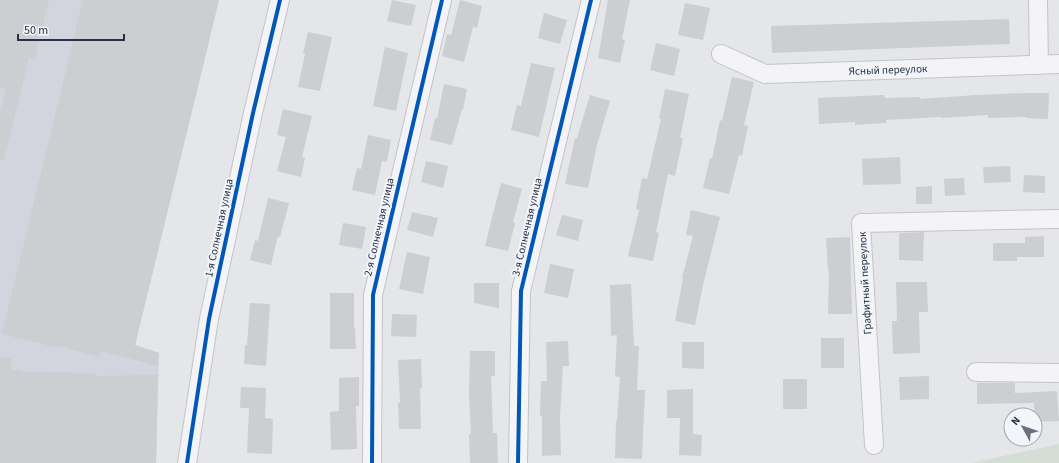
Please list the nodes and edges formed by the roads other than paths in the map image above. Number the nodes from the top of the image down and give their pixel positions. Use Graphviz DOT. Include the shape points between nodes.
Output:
graph roads {
  1 [pos="280,0"];
  2 [pos="442,0"];
  3 [pos="591,0"];
  4 [pos="1038,0"];
  5 [pos="721,54"];
  6 [pos="1059,64"];
  7 [pos="1039,65"];
  8 [pos="1059,219"];
  9 [pos="976,372"];
  10 [pos="1059,373"];
  11 [pos="874,445"];
  12 [pos="187,463"];
  13 [pos="372,463"];
  14 [pos="518,463"];
  1 -- 12 [label="street, 1-я Солнечная улица" via="208,318"];
  2 -- 13 [label="street, 2-я Солнечная улица" via="373,295"];
  3 -- 14 [label="street, 3-я Солнечная улица" via="521,291"];
  4 -- 7 [label="street"];
  5 -- 7 [label="street, Ясный переулок" via="765,74"];
  6 -- 7 [label="street, Ясный переулок"];
  8 -- 11 [label="street, Графитный переулок" via="861,223"];
  9 -- 10 [label="street"];
}
